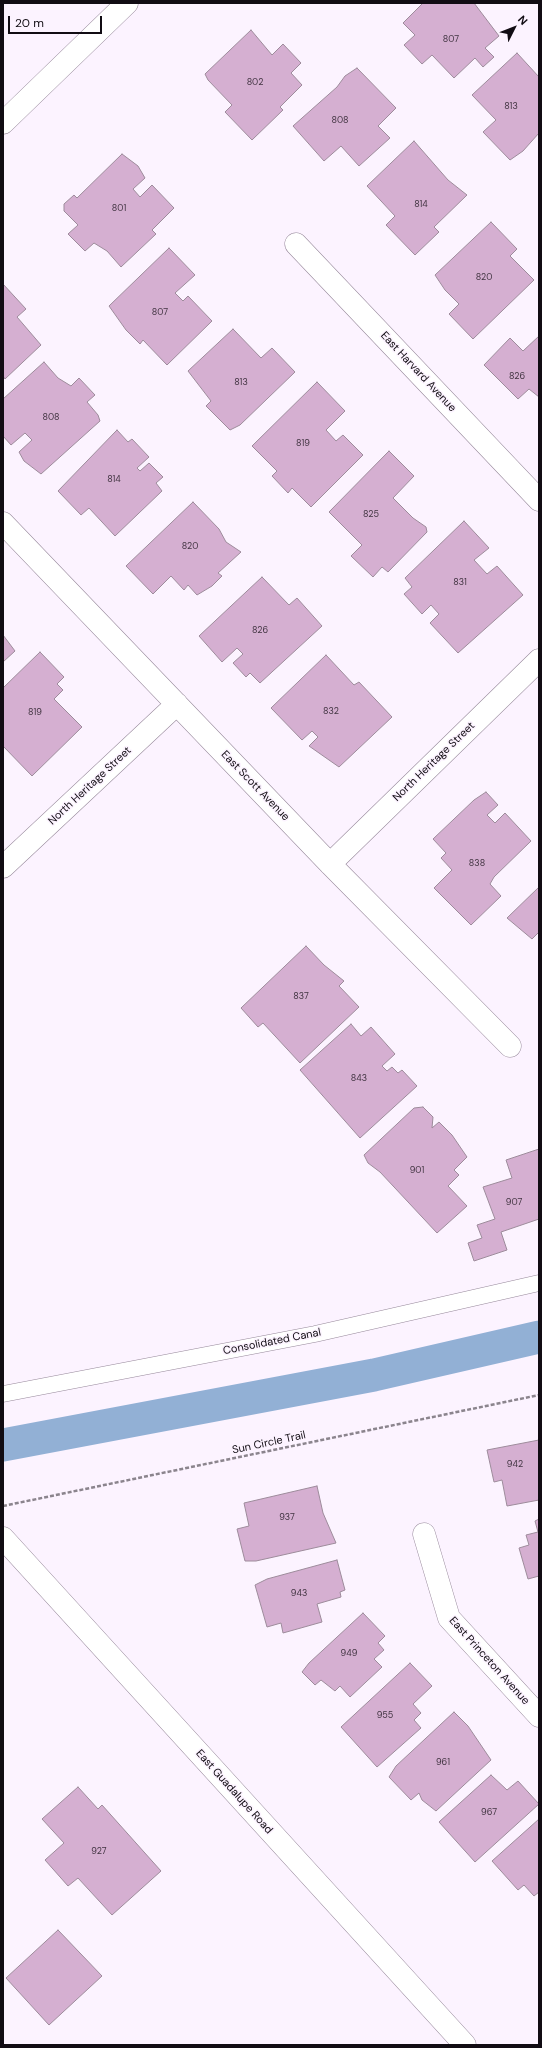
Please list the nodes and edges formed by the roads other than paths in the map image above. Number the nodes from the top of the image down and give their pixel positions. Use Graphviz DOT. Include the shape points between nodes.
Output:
graph roads {
  1 [pos="127,3"];
  2 [pos="3,124"];
  3 [pos="296,244"];
  4 [pos="539,500"];
  5 [pos="3,523"];
  6 [pos="539,660"];
  7 [pos="177,704"];
  8 [pos="330,864"];
  9 [pos="3,867"];
  10 [pos="510,1046"];
  11 [pos="539,1283"];
  12 [pos="3,1394"];
  13 [pos="424,1534"];
  14 [pos="3,1538"];
  15 [pos="539,1716"];
  16 [pos="465,2045"];
  1 -- 2 [label="street"];
  3 -- 4 [label="street, East Harvard Avenue"];
  5 -- 7 [label="street, East Scott Avenue"];
  6 -- 8 [label="street, North Heritage Street"];
  7 -- 8 [label="street, East Scott Avenue"];
  7 -- 9 [label="street, North Heritage Street"];
  8 -- 10 [label="street, East Scott Avenue"];
  11 -- 12 [label="lane, Consolidated Canal" via="315,1334"];
  13 -- 15 [label="street, East Princeton Avenue" via="449,1618"];
  14 -- 16 [label="street, East Guadalupe Road"];
}
